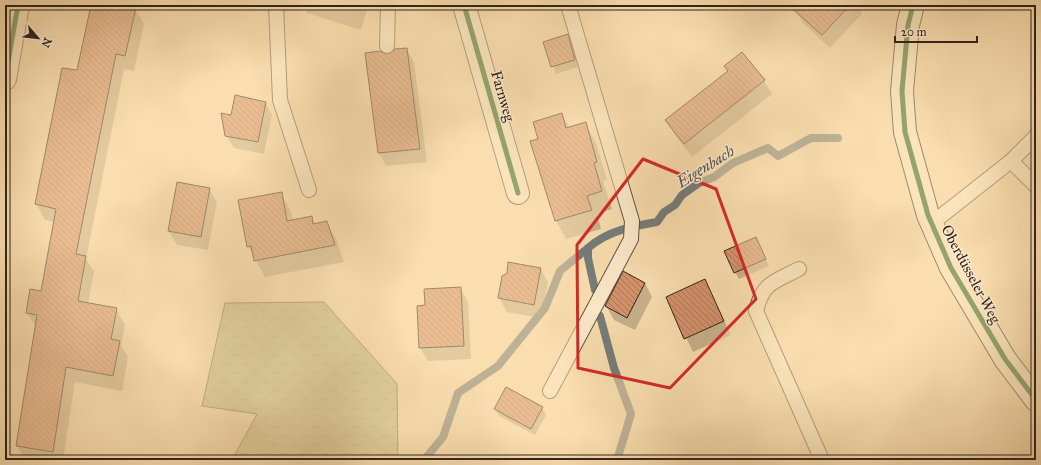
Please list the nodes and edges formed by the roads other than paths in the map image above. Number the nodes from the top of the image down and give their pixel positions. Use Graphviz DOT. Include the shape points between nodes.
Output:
graph roads {
  1 [pos="18,5"];
  2 [pos="276,5"];
  3 [pos="388,5"];
  4 [pos="464,5"];
  5 [pos="568,5"];
  6 [pos="913,5"];
  7 [pos="387,46"];
  8 [pos="5,79"];
  9 [pos="1036,136"];
  10 [pos="1011,161"];
  11 [pos="1036,186"];
  12 [pos="309,190"];
  13 [pos="518,193"];
  14 [pos="931,224"];
  15 [pos="798,269"];
  16 [pos="550,391"];
  17 [pos="1036,400"];
  18 [pos="822,460"];
  1 -- 8 [label="street"];
  2 -- 12 [label="lane" via="280,100"];
  3 -- 7 [label="lane"];
  4 -- 13 [label="street, Farnweg"];
  5 -- 16 [label="lane" via="632,227 631,239"];
  6 -- 14 [label="street, Oberdüsseler Weg" via="908,25 902,91 905,132"];
  9 -- 10 [label="lane, Oberdüsseler Weg"];
  10 -- 11 [label="lane"];
  10 -- 14 [label="lane, Oberdüsseler Weg"];
  14 -- 17 [label="street, Oberdüsseler Weg" via="951,268 1005,359"];
  15 -- 18 [label="lane" via="768,285 759,298 756,311"];
}
